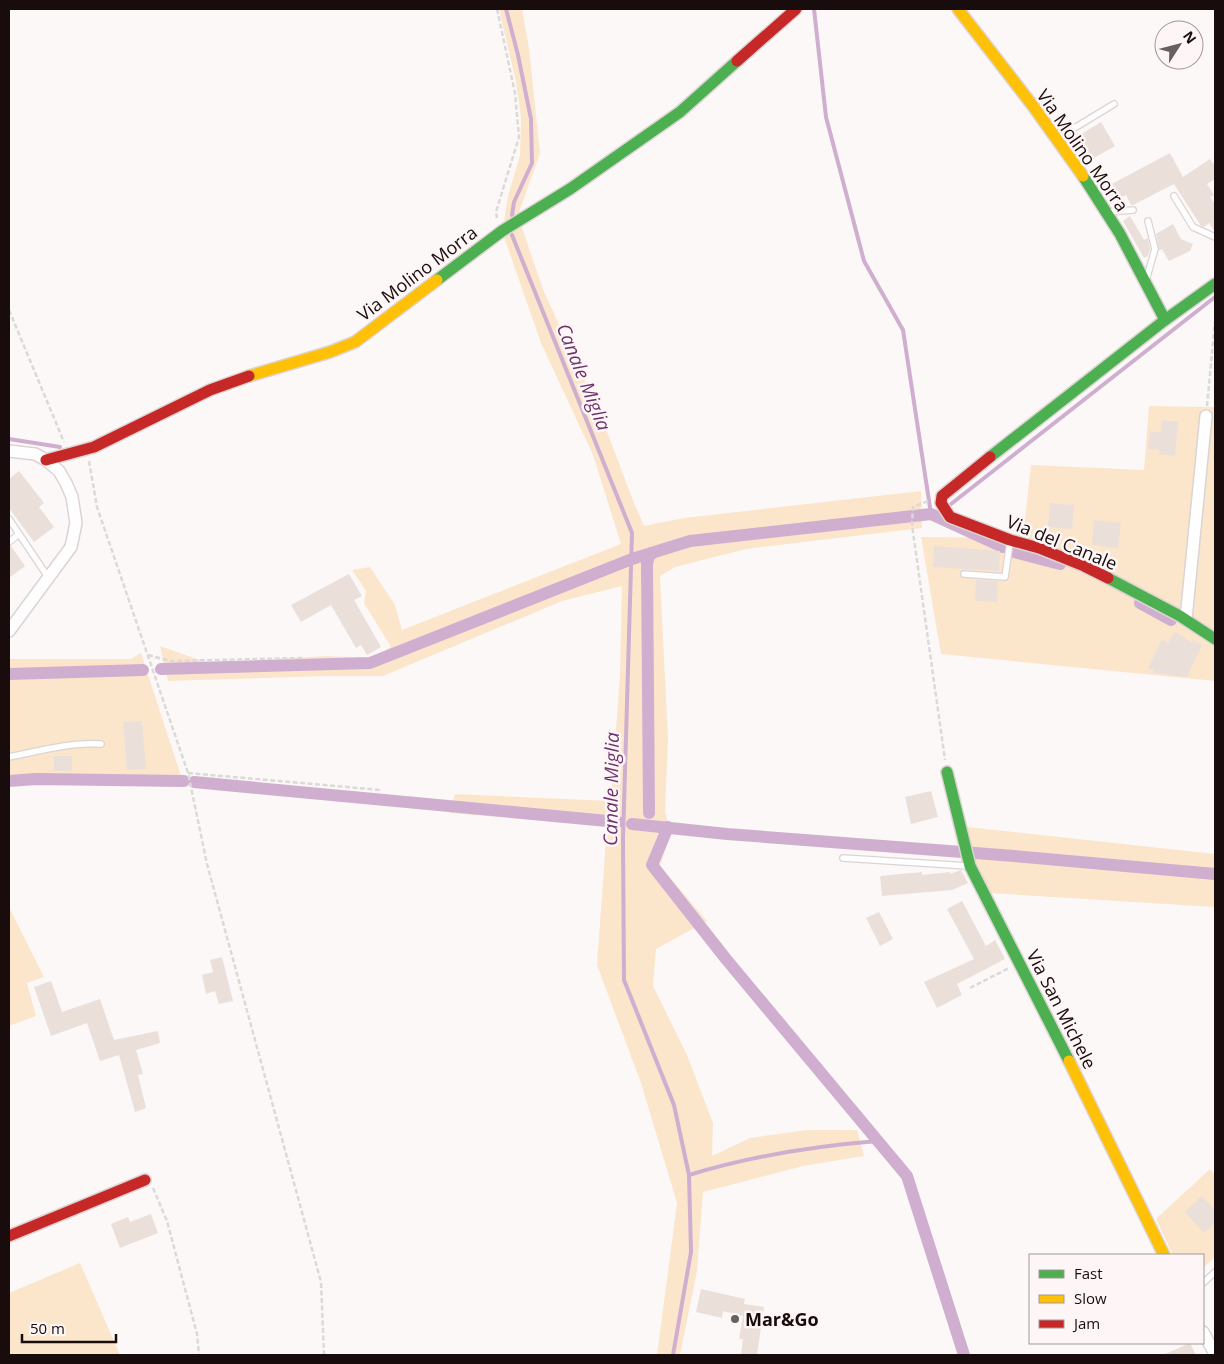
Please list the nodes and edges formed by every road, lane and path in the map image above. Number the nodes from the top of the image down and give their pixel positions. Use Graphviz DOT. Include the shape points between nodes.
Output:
graph roads {
  1 [pos="497,9"];
  2 [pos="796,9"];
  3 [pos="958,9"];
  4 [pos="1114,104"];
  5 [pos="1058,138"];
  6 [pos="1174,196"];
  7 [pos="1133,210"];
  8 [pos="1107,212"];
  9 [pos="1148,221"];
  10 [pos="502,231"];
  11 [pos="1215,237"];
  12 [pos="1146,281"];
  13 [pos="1215,284"];
  14 [pos="9,310"];
  15 [pos="1165,320"];
  16 [pos="1215,321"];
  17 [pos="1206,416"];
  18 [pos="86,449"];
  19 [pos="9,451"];
  20 [pos="69,454"];
  21 [pos="46,460"];
  22 [pos="924,502"];
  23 [pos="9,519"];
  24 [pos="19,534"];
  25 [pos="1010,540"];
  26 [pos="9,542"];
  27 [pos="964,574"];
  28 [pos="48,577"];
  29 [pos="1186,620"];
  30 [pos="9,631"];
  31 [pos="1215,639"];
  32 [pos="148,655"];
  33 [pos="303,658"];
  34 [pos="101,744"];
  35 [pos="9,757"];
  36 [pos="947,772"];
  37 [pos="188,773"];
  38 [pos="381,790"];
  39 [pos="843,858"];
  40 [pos="969,863"];
  41 [pos="1019,963"];
  42 [pos="970,988"];
  43 [pos="145,1180"];
  44 [pos="9,1236"];
  45 [pos="1163,1254"];
  46 [pos="1215,1272"];
  47 [pos="1204,1282"];
  48 [pos="1204,1334"];
  49 [pos="1215,1354"];
  50 [pos="199,1355"];
  51 [pos="324,1355"];
  1 -- 10 [label="path" via="515,93 518,137 496,212"];
  2 -- 10 [label="street, Via Molino Morra" via="680,112 570,189"];
  3 -- 5 [label="street, Via Molino Morra"];
  4 -- 5 [label="lane"];
  5 -- 8 [label="street, Via Molino Morra"];
  6 -- 11 [label="lane" via="1193,227"];
  7 -- 8 [label="lane"];
  8 -- 12 [label="street, Via Molino Morra"];
  9 -- 12 [label="lane" via="1155,249"];
  10 -- 18 [label="street, Via Molino Morra" via="355,342 210,390"];
  12 -- 15 [label="street, Via Molino Morra"];
  13 -- 15 [label="street"];
  14 -- 20 [label="path"];
  15 -- 25 [label="street, Via del Canale" via="942,496 943,508 950,517"];
  16 -- 17 [label="path"];
  17 -- 29 [label="street"];
  18 -- 20 [label="street, Via Molino Morra"];
  18 -- 32 [label="path" via="97,507"];
  19 -- 21 [label="street" via="35,454"];
  20 -- 21 [label="street, Via Molino Morra"];
  21 -- 28 [label="street" via="59,471 66,483 76,523 71,547"];
  22 -- 36 [label="path" via="913,507 912,525"];
  23 -- 24 [label="lane"];
  24 -- 26 [label="lane"];
  24 -- 28 [label="lane"];
  25 -- 27 [label="lane" via="1004,577"];
  25 -- 29 [label="street, Via del Canale" via="1084,566"];
  28 -- 30 [label="street"];
  29 -- 31 [label="street, Via del Canale"];
  32 -- 33 [label="path" via="170,661"];
  32 -- 37 [label="path"];
  34 -- 35 [label="lane"];
  36 -- 40 [label="street, Via San Michele"];
  37 -- 38 [label="path"];
  37 -- 51 [label="path" via="207,864 321,1282"];
  39 -- 40 [label="lane"];
  40 -- 41 [label="street, Via San Michele"];
  41 -- 42 [label="path"];
  41 -- 45 [label="street, Via San Michele"];
  43 -- 44 [label="street"];
  43 -- 50 [label="path" via="152,1187 167,1221 198,1334"];
  46 -- 47 [label="lane"];
  48 -- 49 [label="street"];
}
